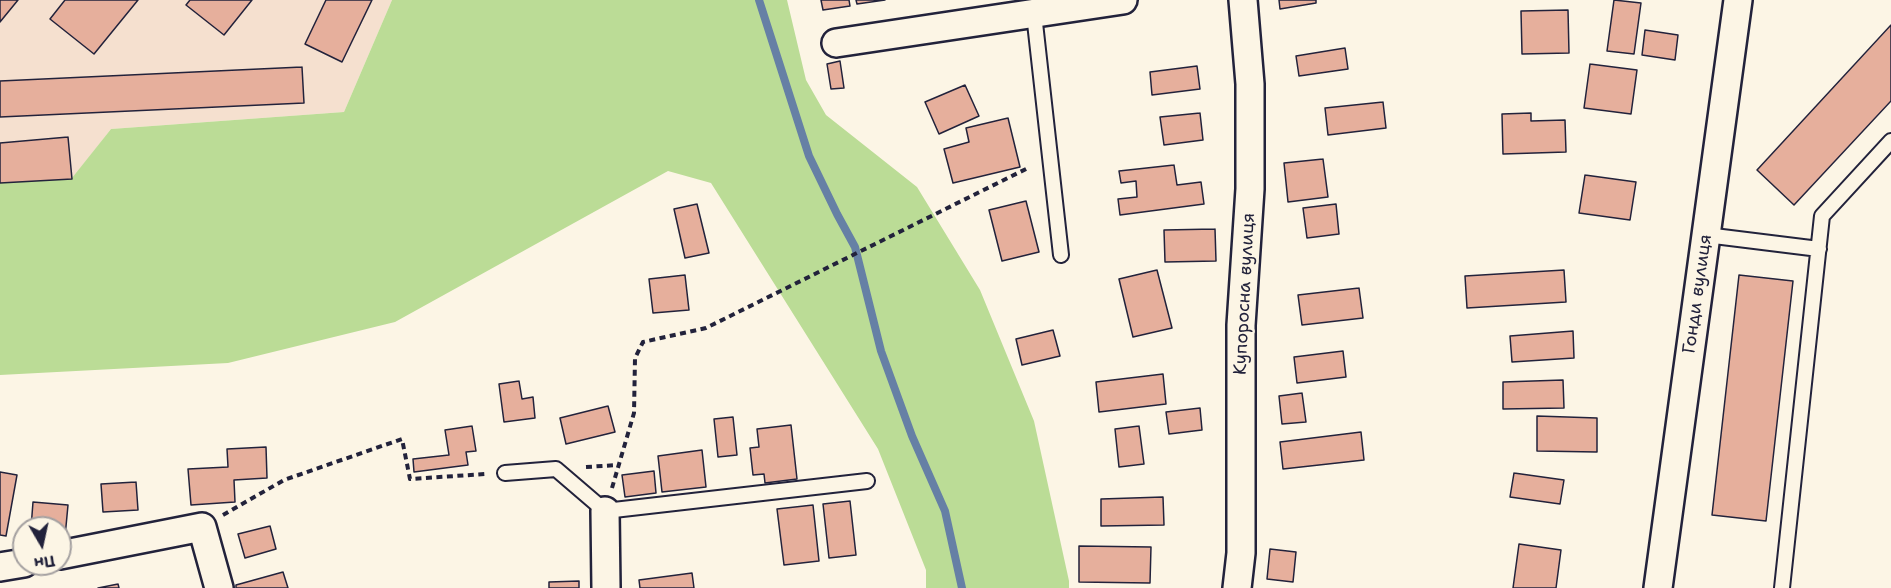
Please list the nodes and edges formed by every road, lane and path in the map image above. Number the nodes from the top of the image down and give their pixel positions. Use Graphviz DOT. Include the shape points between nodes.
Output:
graph roads {
  1 [pos="1123,0"];
  2 [pos="1243,0"];
  3 [pos="1738,0"];
  4 [pos="1034,14"];
  5 [pos="836,43"];
  6 [pos="1891,141"];
  7 [pos="1050,158"];
  8 [pos="1706,235"];
  9 [pos="1819,249"];
  10 [pos="1061,255"];
  11 [pos="505,472"];
  12 [pos="867,481"];
  13 [pos="605,511"];
  14 [pos="202,527"];
  15 [pos="72,553"];
  16 [pos="219,588"];
  17 [pos="606,588"];
  18 [pos="1237,588"];
  19 [pos="1658,588"];
  20 [pos="1782,588"];
  1 -- 4 [label="street"];
  2 -- 18 [label="street, Купоросна вулиця" via="1250,84 1250,189 1241,325 1241,553"];
  3 -- 8 [label="street, Гонди вулиця"];
  4 -- 5 [label="street"];
  4 -- 7 [label="lane"];
  6 -- 9 [label="lane" via="1822,216"];
  7 -- 10 [label="lane"];
  7 -- 13 [label="path" via="706,328 643,342 635,358 634,413"];
  8 -- 9 [label="lane"];
  8 -- 19 [label="street, Гонди вулиця"];
  9 -- 20 [label="lane"];
  11 -- 13 [label="lane" via="556,469"];
  11 -- 14 [label="path" via="410,479 402,439 284,480"];
  12 -- 13 [label="lane"];
  13 -- 17 [label="street"];
  14 -- 15 [label="street"];
  14 -- 16 [label="street"];
}
